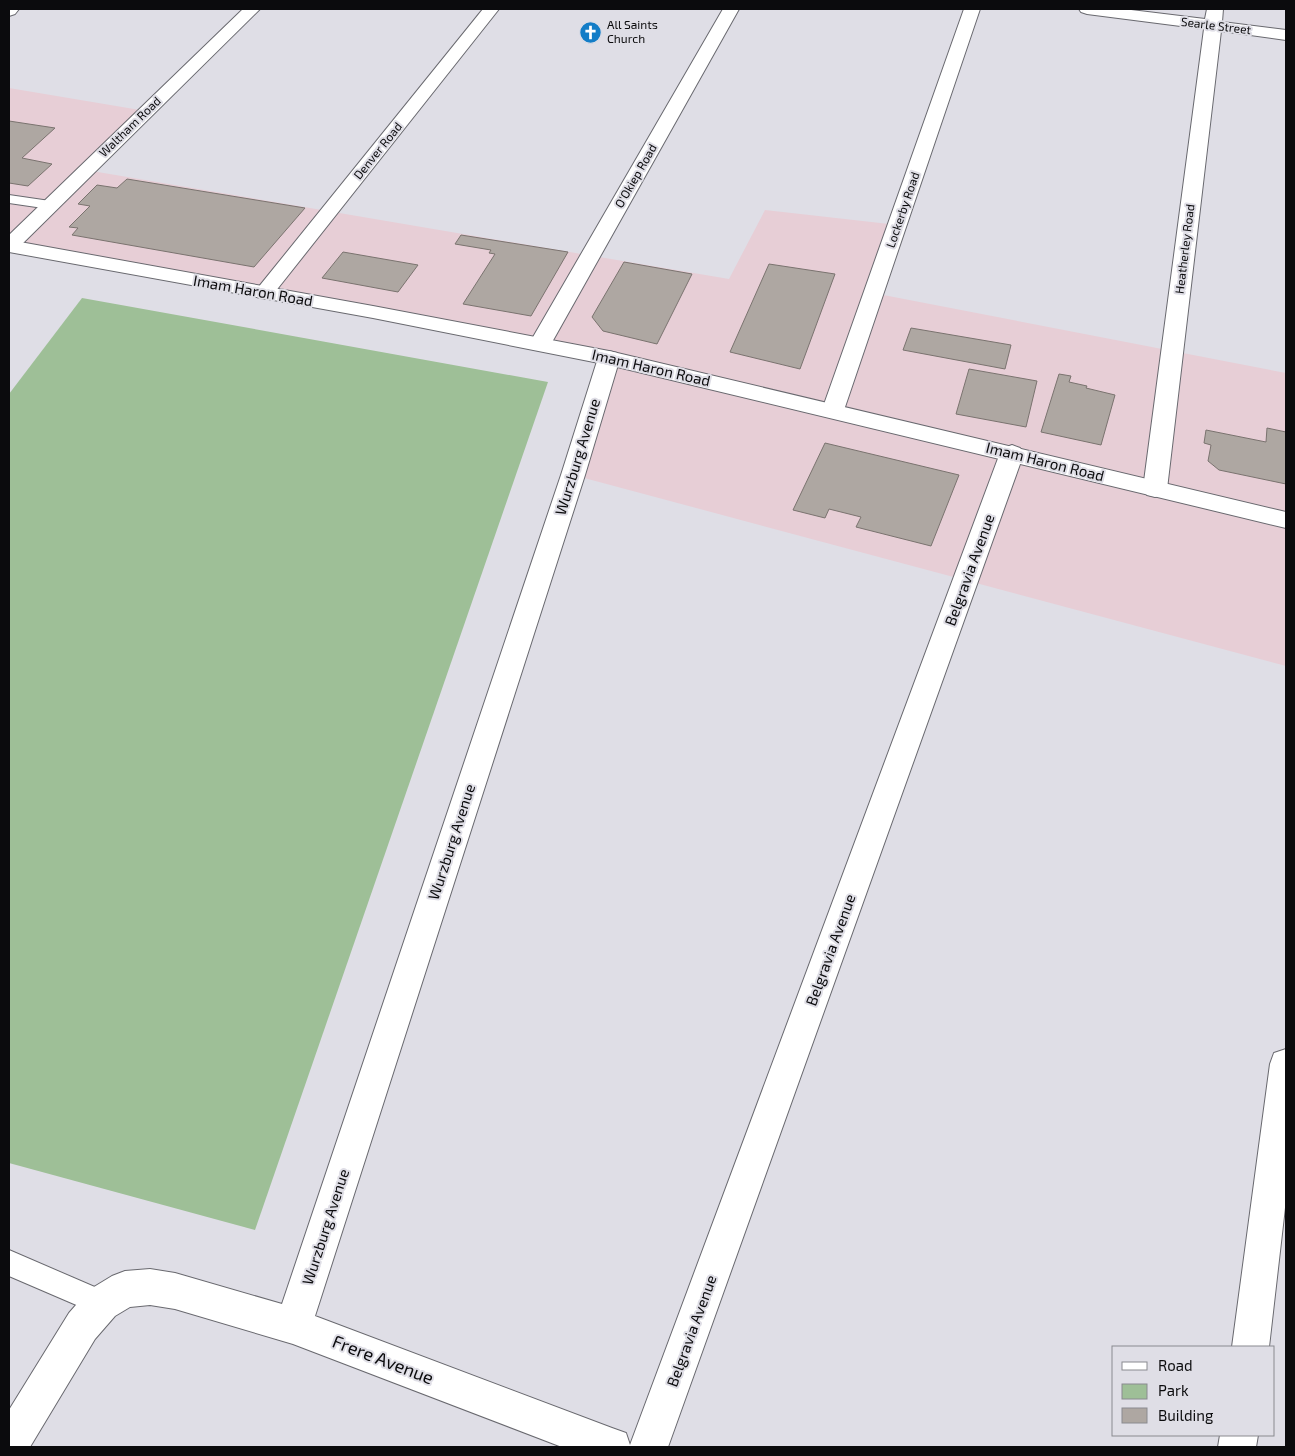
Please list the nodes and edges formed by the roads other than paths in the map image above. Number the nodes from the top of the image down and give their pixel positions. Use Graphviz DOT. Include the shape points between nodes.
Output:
graph roads {
  1 [pos="252,9"];
  2 [pos="492,9"];
  3 [pos="731,9"];
  4 [pos="972,9"];
  5 [pos="1087,9"];
  6 [pos="1214,17"];
  7 [pos="1286,35"];
  8 [pos="9,199"];
  9 [pos="50,206"];
  10 [pos="9,246"];
  11 [pos="264,293"];
  12 [pos="540,344"];
  13 [pos="609,358"];
  14 [pos="833,410"];
  15 [pos="1012,454"];
  16 [pos="1155,489"];
  17 [pos="1286,520"];
  18 [pos="1286,1064"];
  19 [pos="9,1263"];
  20 [pos="102,1303"];
  21 [pos="293,1326"];
  22 [pos="1250,1346"];
  23 [pos="9,1445"];
  24 [pos="612,1447"];
  25 [pos="649,1447"];
  1 -- 9 [label="street, Waltham Road"];
  2 -- 11 [label="street, Denver Road"];
  3 -- 12 [label="street, O'Okiep Road"];
  4 -- 14 [label="street, Lockerby Road"];
  5 -- 6 [label="street, Searle Street"];
  6 -- 7 [label="street, Searle Street"];
  6 -- 16 [label="street, Heatherley Road"];
  8 -- 9 [label="lane"];
  9 -- 10 [label="street, Waltham Road"];
  10 -- 11 [label="street, Imam Haron Road"];
  11 -- 12 [label="street, Imam Haron Road"];
  12 -- 13 [label="street, Imam Haron Road"];
  13 -- 14 [label="street, Imam Haron Road"];
  13 -- 21 [label="street, Wurzburg Avenue"];
  14 -- 15 [label="street, Imam Haron Road"];
  15 -- 16 [label="street, Imam Haron Road"];
  15 -- 25 [label="street, Belgravia Avenue"];
  16 -- 17 [label="street, Imam Haron Road"];
  18 -- 22 [label="street"];
  19 -- 20 [label="lane"];
  20 -- 21 [label="street, Frere Avenue" via="125,1289 150,1287 175,1291"];
  20 -- 23 [label="street, Frere Avenue" via="82,1326"];
  21 -- 24 [label="street, Frere Avenue"];
}
